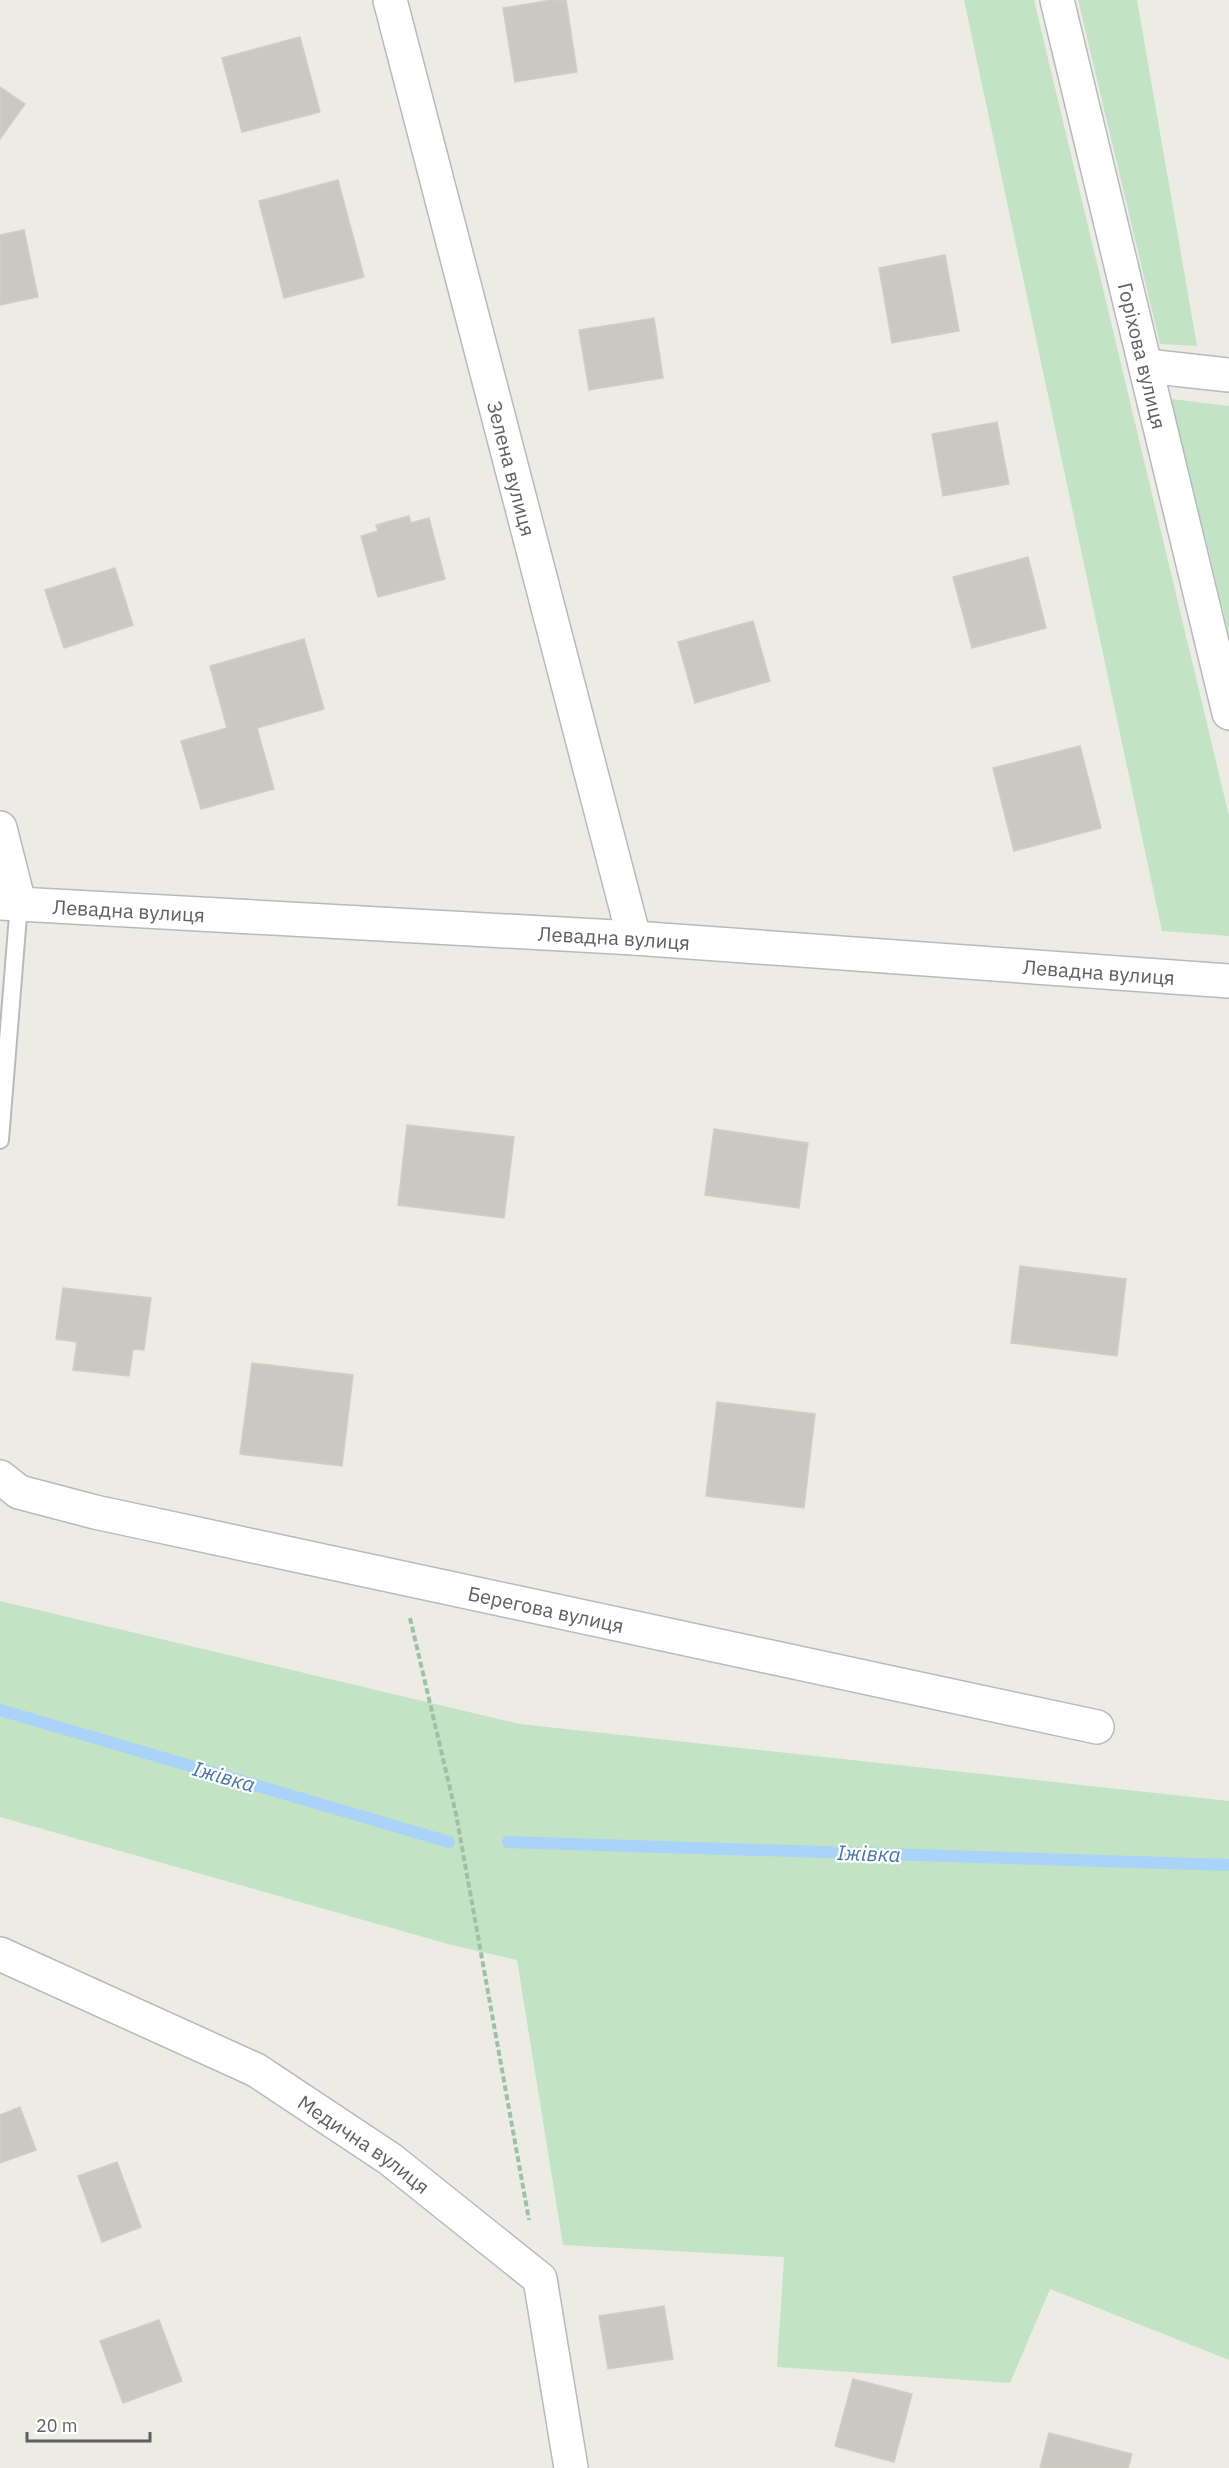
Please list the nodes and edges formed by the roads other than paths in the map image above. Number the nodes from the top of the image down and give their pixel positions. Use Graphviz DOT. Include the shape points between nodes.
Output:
graph roads {
  1 [pos="390,0"];
  2 [pos="1058,0"];
  3 [pos="1146,366"];
  4 [pos="1229,375"];
  5 [pos="1229,713"];
  6 [pos="0,828"];
  7 [pos="9,903"];
  8 [pos="634,938"];
  9 [pos="1229,981"];
  10 [pos="0,1140"];
  11 [pos="0,1477"];
  12 [pos="1097,1726"];
  13 [pos="0,1954"];
  14 [pos="571,2468"];
  1 -- 8 [label="street, Зелена вулиця"];
  2 -- 3 [label="street, Горіхова вулиця"];
  3 -- 4 [label="street"];
  3 -- 5 [label="street, Горіхова вулиця"];
  6 -- 7 [label="street"];
  7 -- 8 [label="street, Левадна вулиця"];
  7 -- 10 [label="lane"];
  8 -- 9 [label="street, Левадна вулиця"];
  11 -- 12 [label="street, Берегова вулиця" via="19,1492 95,1512"];
  13 -- 14 [label="street, Медична вулиця" via="256,2070 390,2158 540,2279"];
}
